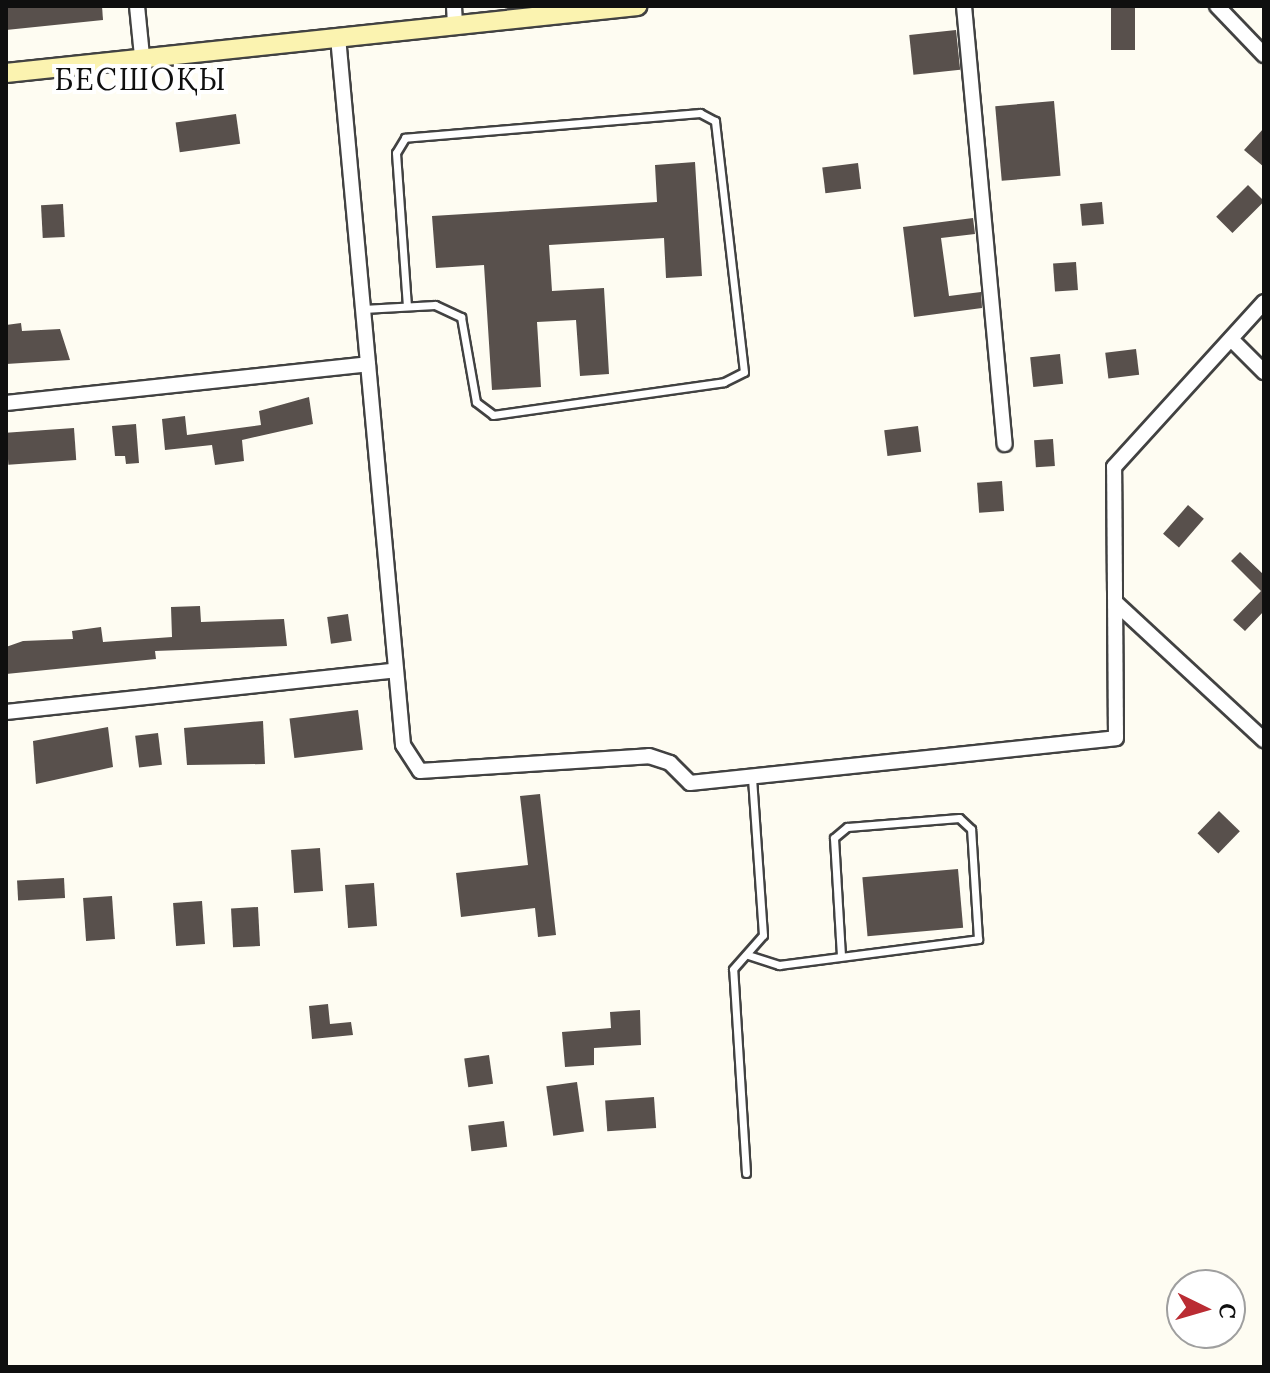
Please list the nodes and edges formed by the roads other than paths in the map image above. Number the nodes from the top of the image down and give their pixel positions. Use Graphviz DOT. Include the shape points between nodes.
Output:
graph roads {
  1 [pos="137,6"];
  2 [pos="637,6"];
  3 [pos="964,6"];
  4 [pos="1217,6"];
  5 [pos="454,15"];
  6 [pos="338,37"];
  7 [pos="1264,55"];
  8 [pos="142,56"];
  9 [pos="6,73"];
  10 [pos="1264,302"];
  11 [pos="407,306"];
  12 [pos="363,309"];
  13 [pos="1231,339"];
  14 [pos="368,364"];
  15 [pos="1264,372"];
  16 [pos="6,403"];
  17 [pos="1005,444"];
  18 [pos="1116,603"];
  19 [pos="396,670"];
  20 [pos="6,712"];
  21 [pos="1264,740"];
  22 [pos="752,776"];
  23 [pos="748,955"];
  24 [pos="841,955"];
  25 [pos="746,1173"];
  1 -- 8 [label="street"];
  2 -- 5 [label="street"];
  3 -- 17 [label="street"];
  4 -- 7 [label="street"];
  5 -- 6 [label="street"];
  6 -- 8 [label="street"];
  6 -- 12 [label="street"];
  8 -- 9 [label="street"];
  10 -- 13 [label="street"];
  11 -- 11 [label="lane" via="435,305 461,317 476,402 493,415 724,382 744,372 715,121 700,113 405,138 396,153"];
  11 -- 12 [label="lane"];
  12 -- 14 [label="street"];
  13 -- 15 [label="street"];
  13 -- 18 [label="street" via="1114,467"];
  14 -- 16 [label="street"];
  14 -- 19 [label="street"];
  18 -- 21 [label="street"];
  18 -- 22 [label="street" via="1116,738"];
  19 -- 20 [label="street"];
  19 -- 22 [label="street" via="403,745 420,771 649,756 670,763 690,783"];
  22 -- 23 [label="lane" via="763,935"];
  23 -- 24 [label="lane" via="779,965"];
  23 -- 25 [label="lane" via="733,969"];
  24 -- 24 [label="lane" via="834,838 847,827 959,818 971,829 978,939"];
}
